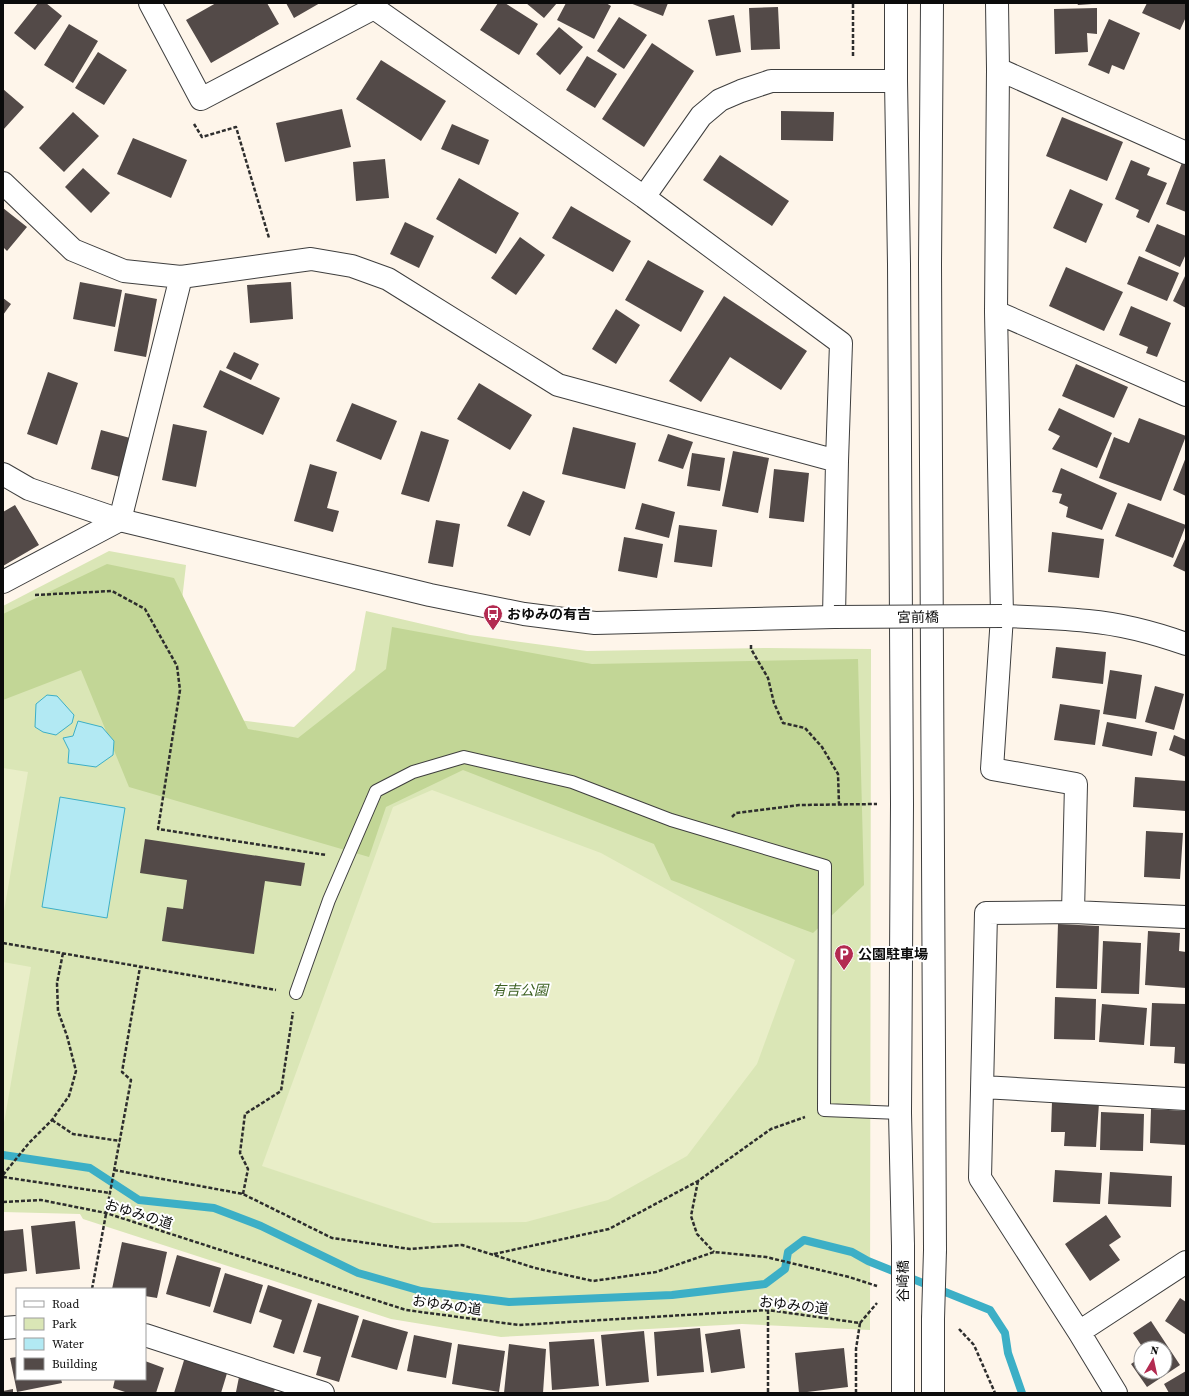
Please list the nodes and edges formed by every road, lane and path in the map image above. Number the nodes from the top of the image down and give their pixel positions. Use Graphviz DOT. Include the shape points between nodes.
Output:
graph roads {
  1 [pos="150,3"];
  2 [pos="853,3"];
  3 [pos="896,3"];
  4 [pos="932,3"];
  5 [pos="997,3"];
  6 [pos="375,6"];
  7 [pos="853,57"];
  8 [pos="998,69"];
  9 [pos="896,81"];
  10 [pos="236,127"];
  11 [pos="1186,153"];
  12 [pos="3,182"];
  13 [pos="644,197"];
  14 [pos="276,263"];
  15 [pos="180,277"];
  16 [pos="996,312"];
  17 [pos="1186,395"];
  18 [pos="837,460"];
  19 [pos="3,474"];
  20 [pos="120,520"];
  21 [pos="3,582"];
  22 [pos="34,595"];
  23 [pos="1002,616"];
  24 [pos="834,617"];
  25 [pos="751,619"];
  26 [pos="1186,644"];
  27 [pos="839,804"];
  28 [pos="879,804"];
  29 [pos="714,833"];
  30 [pos="347,859"];
  31 [pos="1073,912"];
  32 [pos="1186,918"];
  33 [pos="3,943"];
  34 [pos="63,953"];
  35 [pos="140,966"];
  36 [pos="296,993"];
  37 [pos="983,1087"];
  38 [pos="1186,1099"];
  39 [pos="824,1110"];
  40 [pos="900,1113"];
  41 [pos="52,1120"];
  42 [pos="120,1141"];
  43 [pos="114,1170"];
  44 [pos="3,1176"];
  45 [pos="698,1181"];
  46 [pos="110,1193"];
  47 [pos="243,1194"];
  48 [pos="3,1202"];
  49 [pos="106,1213"];
  50 [pos="714,1252"];
  51 [pos="494,1254"];
  52 [pos="1186,1262"];
  53 [pos="804,1266"];
  54 [pos="92,1288"];
  55 [pos="879,1300"];
  56 [pos="768,1310"];
  57 [pos="860,1323"];
  58 [pos="16,1327"];
  59 [pos="3,1328"];
  60 [pos="1079,1332"];
  61 [pos="146,1336"];
  62 [pos="323,1393"];
  63 [pos="768,1393"];
  64 [pos="856,1393"];
  65 [pos="903,1393"];
  66 [pos="933,1393"];
  67 [pos="1116,1393"];
  1 -- 6 [label="street" via="201,99"];
  2 -- 7 [label="path"];
  3 -- 9 [label="street, 谷崎橋"];
  4 -- 66 [label="street, bridge" via="930,280 935,1250 932,1319"];
  5 -- 8 [label="street"];
  6 -- 13 [label="street"];
  8 -- 11 [label="street"];
  8 -- 16 [label="street"];
  9 -- 13 [label="street" via="771,81 720,100 701,116"];
  9 -- 40 [label="street, 谷崎橋" via="902,804"];
  10 -- 14 [label="path"];
  12 -- 15 [label="street" via="73,250 124,271"];
  13 -- 18 [label="street" via="841,343"];
  14 -- 15 [label="street"];
  14 -- 18 [label="street" via="311,259 359,269 388,279 558,384"];
  15 -- 20 [label="street"];
  16 -- 17 [label="street"];
  16 -- 23 [label="street"];
  18 -- 24 [label="street"];
  19 -- 20 [label="street, 宮前橋" via="29,489"];
  20 -- 21 [label="street"];
  20 -- 25 [label="street, 宮前橋" via="430,595 524,614 595,623"];
  22 -- 30 [label="path" via="112,591 145,609 177,666 180,690 158,829"];
  23 -- 24 [label="street, 宮前橋, bridge"];
  23 -- 26 [label="street, 宮前橋" via="1088,621 1130,628"];
  23 -- 31 [label="street" via="992,769 1076,784"];
  24 -- 25 [label="street, 宮前橋"];
  25 -- 27 [label="path" via="750,649 768,678 774,703 783,722 805,728 822,747 838,774"];
  27 -- 28 [label="path"];
  27 -- 29 [label="path" via="799,805 736,813"];
  29 -- 30 [label="lane" via="671,820 572,782 464,757 413,772 376,791"];
  29 -- 39 [label="lane" via="824,866"];
  30 -- 36 [label="lane" via="329,900"];
  31 -- 32 [label="street"];
  31 -- 37 [label="street" via="986,913"];
  33 -- 34 [label="path"];
  34 -- 35 [label="path"];
  34 -- 41 [label="path" via="58,983 58,1011 76,1071 69,1096"];
  35 -- 36 [label="path"];
  35 -- 42 [label="path" via="122,1072 131,1080"];
  36 -- 47 [label="path" via="281,1091 245,1114 240,1154 248,1168"];
  37 -- 38 [label="street"];
  37 -- 60 [label="street" via="980,1178"];
  39 -- 40 [label="lane"];
  39 -- 45 [label="path" via="771,1129"];
  40 -- 65 [label="street, 谷崎橋, bridge"];
  41 -- 42 [label="path" via="73,1134"];
  41 -- 44 [label="path" via="29,1143"];
  42 -- 43 [label="path"];
  43 -- 46 [label="path"];
  43 -- 47 [label="path"];
  44 -- 46 [label="path, おゆみの道"];
  45 -- 50 [label="path" via="690,1216 697,1234"];
  45 -- 51 [label="path" via="609,1229"];
  46 -- 49 [label="path"];
  47 -- 51 [label="path" via="332,1238 410,1249 462,1246"];
  48 -- 49 [label="path, おゆみの道" via="41,1200"];
  49 -- 54 [label="path"];
  49 -- 56 [label="path, おゆみの道" via="406,1310 519,1325"];
  50 -- 51 [label="path" via="656,1272 593,1281 535,1268"];
  50 -- 53 [label="path" via="766,1257"];
  52 -- 60 [label="street"];
  55 -- 57 [label="path"];
  56 -- 57 [label="path, おゆみの道"];
  56 -- 63 [label="path"];
  57 -- 64 [label="path" via="856,1349"];
  58 -- 59 [label="street"];
  60 -- 67 [label="street"];
  61 -- 62 [label="street"];
}
